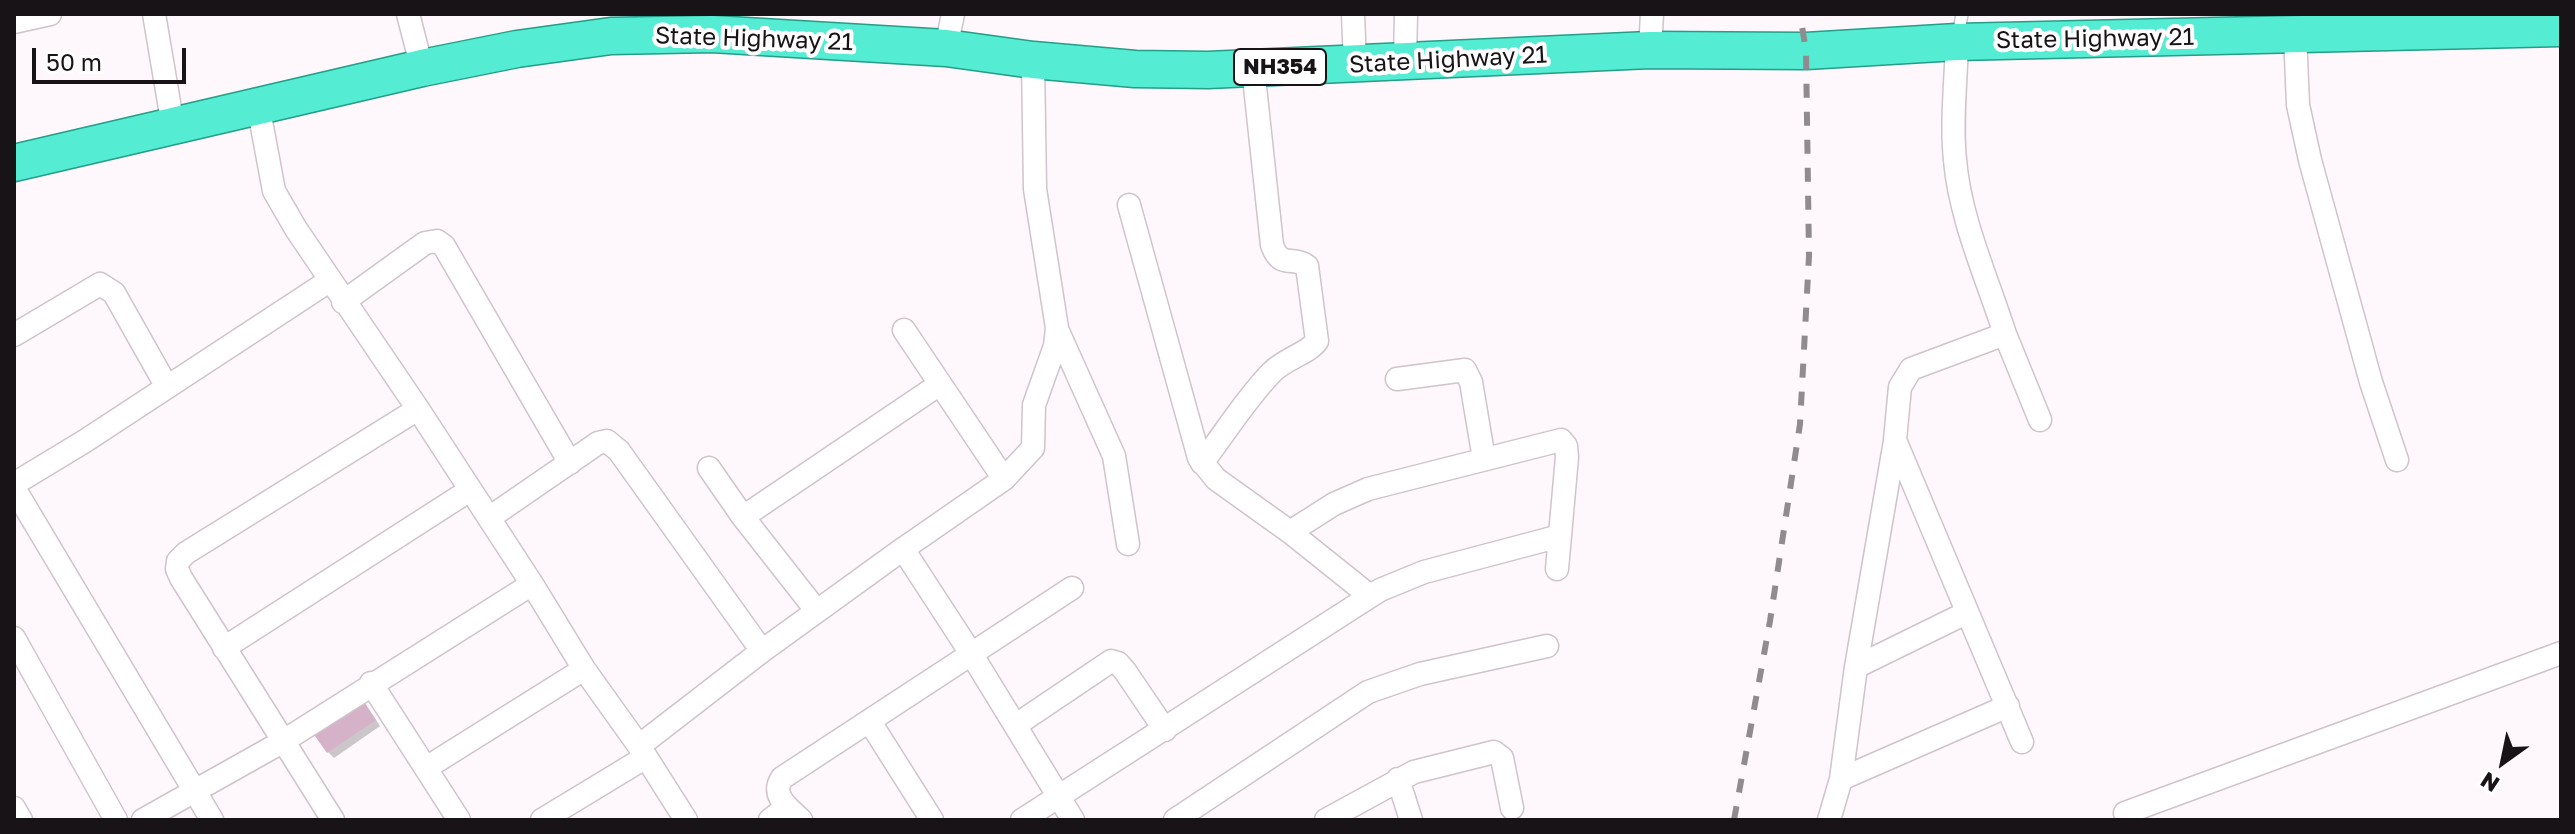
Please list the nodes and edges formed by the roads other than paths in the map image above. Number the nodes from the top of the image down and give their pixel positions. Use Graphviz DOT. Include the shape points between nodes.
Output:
graph roads {
  1 [pos="50,14"];
  2 [pos="154,14"];
  3 [pos="408,14"];
  4 [pos="1353,14"];
  5 [pos="1406,14"];
  6 [pos="1652,14"];
  7 [pos="14,22"];
  8 [pos="1959,28"];
  9 [pos="2561,28"];
  10 [pos="949,31"];
  11 [pos="2295,34"];
  12 [pos="1650,50"];
  13 [pos="1033,60"];
  14 [pos="1405,61"];
  15 [pos="1355,64"];
  16 [pos="422,68"];
  17 [pos="1253,68"];
  18 [pos="258,105"];
  19 [pos="173,126"];
  20 [pos="14,163"];
  21 [pos="1129,205"];
  22 [pos="329,281"];
  23 [pos="343,302"];
  24 [pos="1057,328"];
  25 [pos="904,330"];
  26 [pos="2005,334"];
  27 [pos="14,335"];
  28 [pos="1397,379"];
  29 [pos="940,384"];
  30 [pos="167,387"];
  31 [pos="418,409"];
  32 [pos="2040,420"];
  33 [pos="1895,440"];
  34 [pos="1484,459"];
  35 [pos="2397,460"];
  36 [pos="570,463"];
  37 [pos="1202,463"];
  38 [pos="709,468"];
  39 [pos="1004,479"];
  40 [pos="14,486"];
  41 [pos="470,490"];
  42 [pos="743,517"];
  43 [pos="489,518"];
  44 [pos="1290,532"];
  45 [pos="1560,536"];
  46 [pos="1128,544"];
  47 [pos="903,549"];
  48 [pos="1557,569"];
  49 [pos="532,584"];
  50 [pos="1072,588"];
  51 [pos="1370,596"];
  52 [pos="816,610"];
  53 [pos="1966,613"];
  54 [pos="14,638"];
  55 [pos="1547,646"];
  56 [pos="224,648"];
  57 [pos="762,651"];
  58 [pos="2561,653"];
  59 [pos="972,655"];
  60 [pos="1856,667"];
  61 [pos="584,669"];
  62 [pos="371,683"];
  63 [pos="2008,706"];
  64 [pos="870,722"];
  65 [pos="1016,725"];
  66 [pos="1165,730"];
  67 [pos="282,742"];
  68 [pos="2022,742"];
  69 [pos="642,752"];
  70 [pos="426,768"];
  71 [pos="1398,779"];
  72 [pos="1841,779"];
  73 [pos="196,792"];
  74 [pos="1059,798"];
  75 [pos="14,808"];
  76 [pos="1512,808"];
  77 [pos="2125,813"];
  78 [pos="786,816"];
  79 [pos="21,820"];
  80 [pos="116,820"];
  81 [pos="143,820"];
  82 [pos="212,820"];
  83 [pos="333,820"];
  84 [pos="459,820"];
  85 [pos="542,820"];
  86 [pos="686,820"];
  87 [pos="932,820"];
  88 [pos="1022,820"];
  89 [pos="1073,820"];
  90 [pos="1175,820"];
  91 [pos="1326,820"];
  92 [pos="1411,820"];
  93 [pos="1829,820"];
  1 -- 7 [label="street"];
  2 -- 19 [label="street"];
  3 -- 16 [label="street"];
  4 -- 15 [label="street"];
  5 -- 14 [label="street"];
  6 -- 12 [label="street"];
  8 -- 11 [label="highway, State Highway 21 / NH354"];
  8 -- 12 [label="highway, State Highway 21 / NH354" via="1806,51"];
  8 -- 26 [label="street" via="1957,178"];
  9 -- 11 [label="highway, State Highway 21 / NH354"];
  10 -- 13 [label="highway, State Highway 21 / NH354"];
  10 -- 16 [label="highway, State Highway 21 / NH354" via="611,36"];
  11 -- 35 [label="street" via="2298,105 2310,160"];
  12 -- 14 [label="highway, State Highway 21 / NH354"];
  13 -- 17 [label="highway, State Highway 21 / NH354" via="1135,69"];
  13 -- 24 [label="street" via="1035,189"];
  14 -- 15 [label="highway, State Highway 21 / NH354"];
  15 -- 17 [label="highway, State Highway 21 / NH354"];
  16 -- 18 [label="highway, State Highway 21 / NH354"];
  17 -- 37 [label="street" via="1272,245 1280,259 1307,266 1317,341 1271,372"];
  18 -- 19 [label="highway, State Highway 21 / NH354"];
  18 -- 22 [label="street" via="274,191"];
  19 -- 20 [label="highway, State Highway 21 / NH354"];
  21 -- 37 [label="street"];
  22 -- 23 [label="street"];
  22 -- 30 [label="street"];
  23 -- 31 [label="street"];
  23 -- 36 [label="street" via="425,243 437,241"];
  24 -- 39 [label="street" via="1034,405 1033,448"];
  24 -- 46 [label="street" via="1114,456"];
  25 -- 29 [label="street"];
  26 -- 32 [label="street"];
  26 -- 33 [label="street" via="1911,369 1900,387"];
  27 -- 30 [label="street" via="100,284 114,293"];
  28 -- 34 [label="street" via="1465,370"];
  29 -- 39 [label="street"];
  29 -- 42 [label="street"];
  30 -- 40 [label="street"];
  31 -- 41 [label="street"];
  31 -- 56 [label="street" via="178,561 181,578"];
  33 -- 53 [label="street"];
  33 -- 60 [label="street"];
  34 -- 44 [label="street" via="1368,489"];
  34 -- 45 [label="street" via="1561,440 1567,457"];
  36 -- 43 [label="street"];
  36 -- 57 [label="street" via="598,443 613,444"];
  37 -- 44 [label="street"];
  38 -- 42 [label="street"];
  39 -- 47 [label="street"];
  40 -- 73 [label="street"];
  41 -- 43 [label="street"];
  41 -- 56 [label="street"];
  42 -- 52 [label="street"];
  43 -- 49 [label="street"];
  44 -- 51 [label="street"];
  45 -- 48 [label="street"];
  45 -- 51 [label="street" via="1424,572"];
  47 -- 52 [label="street"];
  47 -- 59 [label="street"];
  49 -- 61 [label="street"];
  49 -- 62 [label="street"];
  50 -- 59 [label="street"];
  51 -- 66 [label="street"];
  52 -- 57 [label="street"];
  53 -- 60 [label="street"];
  53 -- 63 [label="street"];
  54 -- 80 [label="street"];
  55 -- 90 [label="street" via="1420,674 1368,692"];
  56 -- 67 [label="street"];
  57 -- 69 [label="street"];
  58 -- 77 [label="street"];
  59 -- 64 [label="street"];
  59 -- 65 [label="street"];
  60 -- 72 [label="street"];
  61 -- 69 [label="street"];
  61 -- 70 [label="street"];
  62 -- 67 [label="street"];
  62 -- 70 [label="street"];
  63 -- 68 [label="street"];
  63 -- 72 [label="street"];
  64 -- 78 [label="street" via="782,778 777,786"];
  64 -- 87 [label="street"];
  65 -- 66 [label="street" via="1111,661 1125,671"];
  65 -- 74 [label="street"];
  66 -- 74 [label="street"];
  67 -- 73 [label="street"];
  67 -- 83 [label="street"];
  69 -- 85 [label="street"];
  69 -- 86 [label="street"];
  70 -- 84 [label="street"];
  71 -- 76 [label="street" via="1439,764 1499,753"];
  71 -- 91 [label="street"];
  71 -- 92 [label="street"];
  72 -- 93 [label="street"];
  73 -- 81 [label="street"];
  73 -- 82 [label="street"];
  74 -- 88 [label="street"];
  74 -- 89 [label="street"];
  75 -- 79 [label="street"];
}
